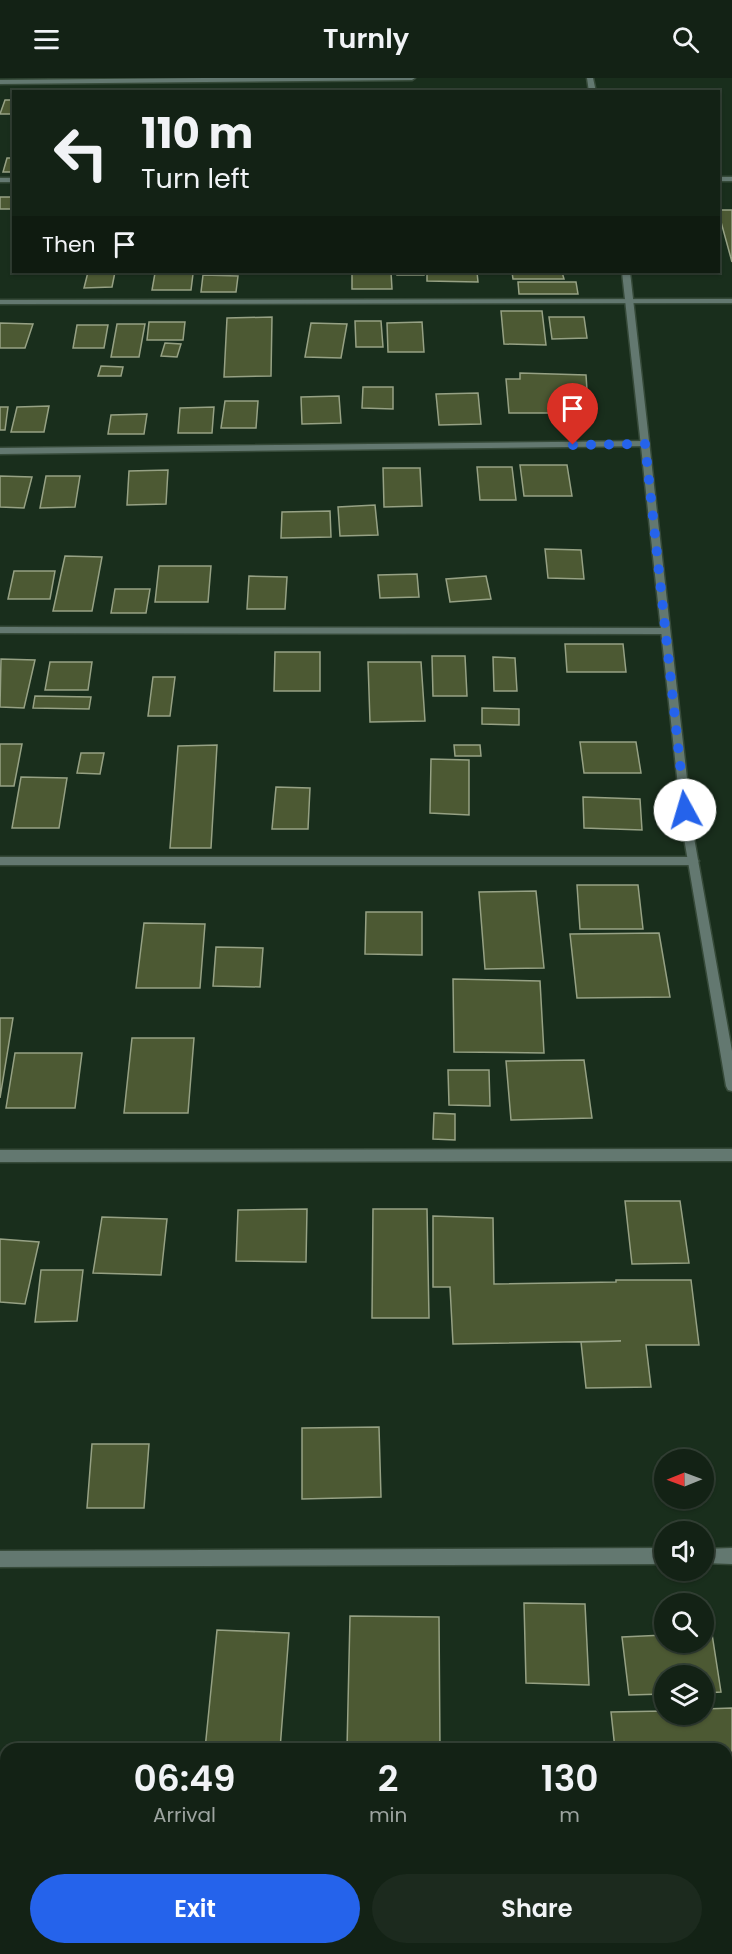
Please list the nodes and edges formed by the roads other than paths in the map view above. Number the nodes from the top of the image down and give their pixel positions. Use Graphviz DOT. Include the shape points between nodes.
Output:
graph roads {
  1 [pos="412,78"];
  2 [pos="0,82"];
  3 [pos="626,273"];
  4 [pos="629,300"];
  5 [pos="732,301"];
  6 [pos="0,302"];
  7 [pos="645,444"];
  8 [pos="0,451"];
  9 [pos="0,630"];
  10 [pos="665,631"];
  11 [pos="0,861"];
  12 [pos="693,861"];
  13 [pos="732,1086"];
  14 [pos="732,1155"];
  15 [pos="0,1156"];
  16 [pos="654,1556"];
  17 [pos="714,1556"];
  18 [pos="732,1556"];
  19 [pos="0,1559"];
  1 -- 2 [label="street"];
  3 -- 4 [label="street"];
  4 -- 5 [label="street"];
  4 -- 6 [label="street"];
  4 -- 7 [label="street"];
  7 -- 8 [label="street"];
  7 -- 10 [label="street"];
  9 -- 10 [label="street"];
  10 -- 12 [label="street"];
  11 -- 12 [label="street"];
  12 -- 13 [label="street"];
  14 -- 15 [label="street"];
  16 -- 19 [label="street"];
  17 -- 18 [label="street"];
}
